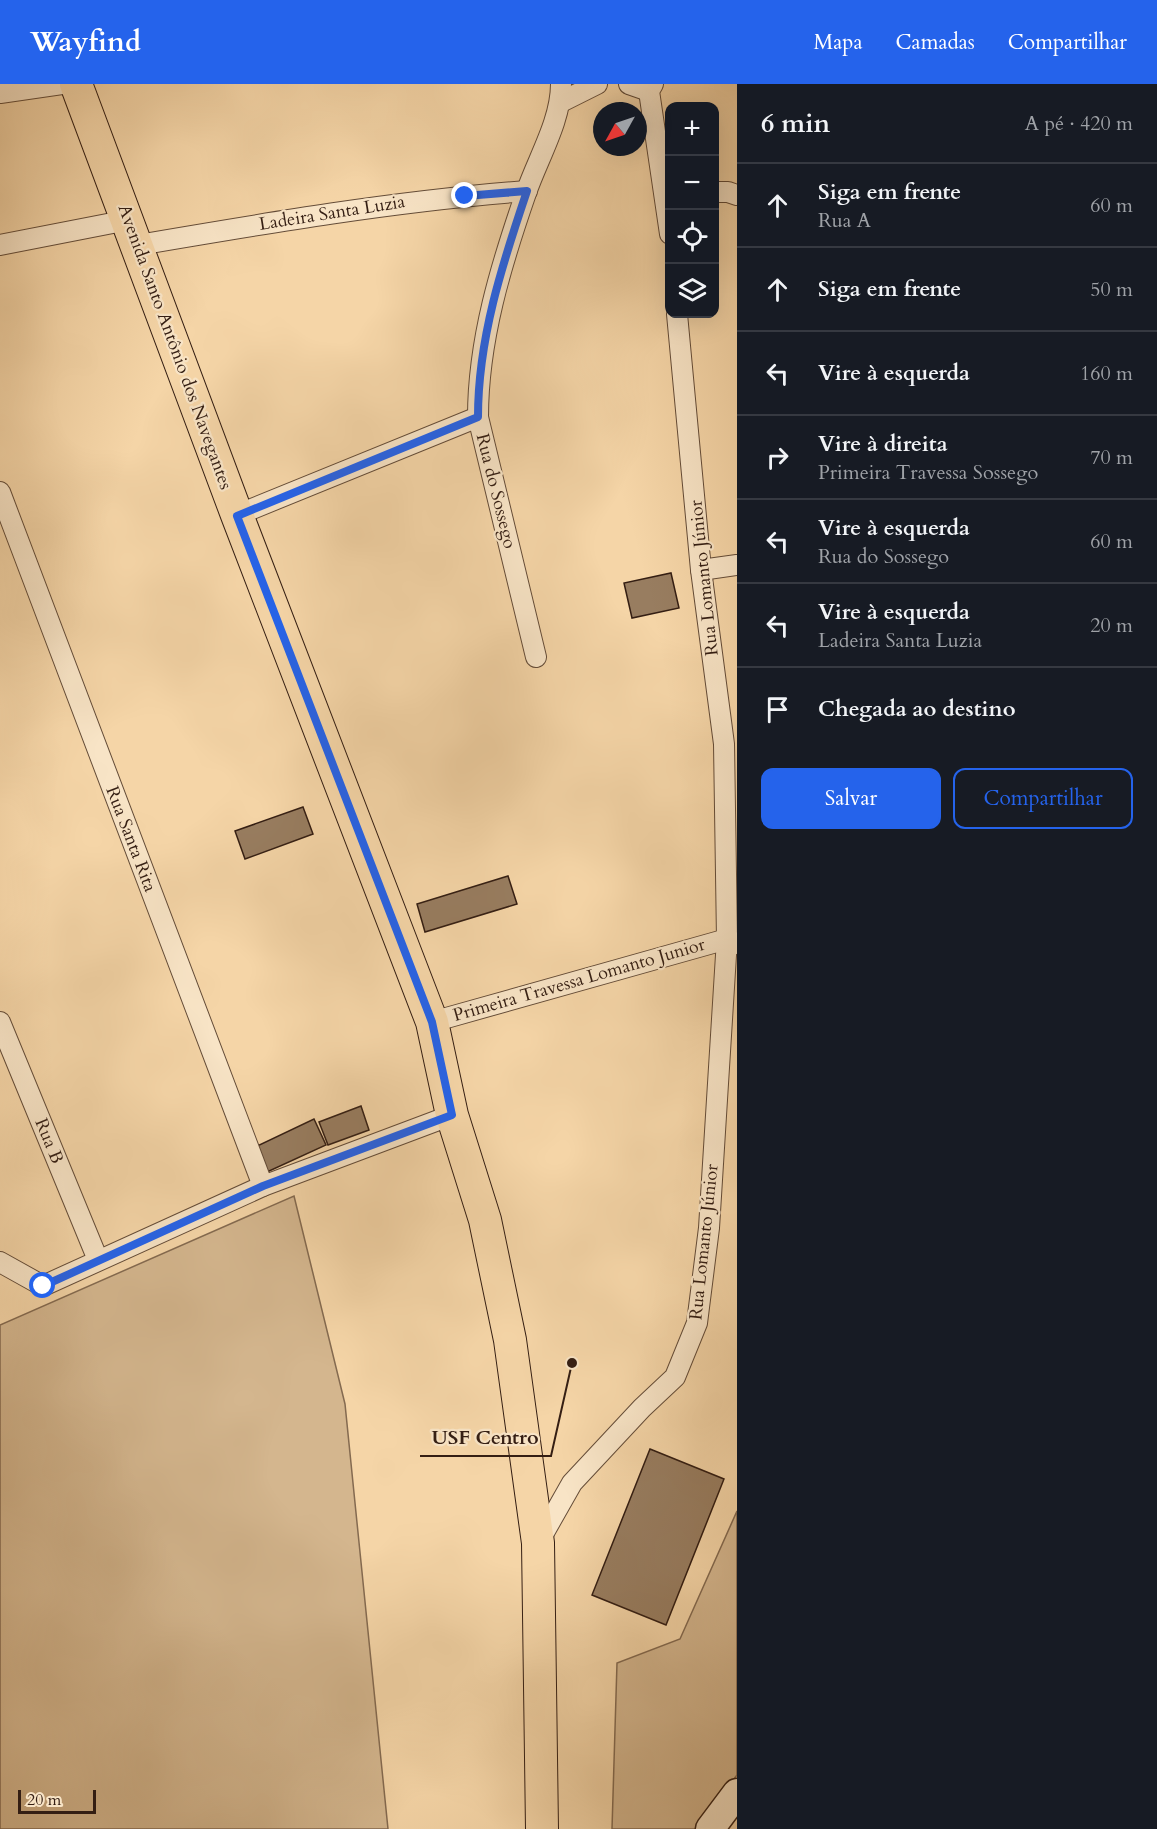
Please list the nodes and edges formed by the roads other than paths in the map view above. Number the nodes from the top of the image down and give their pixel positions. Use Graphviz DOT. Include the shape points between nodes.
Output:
graph roads {
  1 [pos="62,84"];
  2 [pos="76,84"];
  3 [pos="597,84"];
  4 [pos="629,84"];
  5 [pos="651,88"];
  6 [pos="0,93"];
  7 [pos="561,93"];
  8 [pos="665,174"];
  9 [pos="527,191"];
  10 [pos="719,192"];
  11 [pos="737,195"];
  12 [pos="133,232"];
  13 [pos="0,245"];
  14 [pos="677,318"];
  15 [pos="478,417"];
  16 [pos="0,492"];
  17 [pos="237,516"];
  18 [pos="737,565"];
  19 [pos="701,570"];
  20 [pos="536,657"];
  21 [pos="732,941"];
  22 [pos="0,1022"];
  23 [pos="432,1022"];
  24 [pos="452,1115"];
  25 [pos="263,1186"];
  26 [pos="98,1260"];
  27 [pos="0,1262"];
  28 [pos="538,1543"];
  29 [pos="737,1793"];
  30 [pos="542,1829"];
  31 [pos="710,1829"];
  1 -- 6 [label="street"];
  2 -- 12 [label="main road, Avenida Santo Antônio dos Navegantes"];
  3 -- 7 [label="street"];
  4 -- 5 [label="street"];
  5 -- 8 [label="street"];
  7 -- 9 [label="street, Rua do Sossego"];
  9 -- 12 [label="street, Ladeira Santa Luzia"];
  9 -- 15 [label="street, Rua do Sossego" via="486,333 479,372"];
  10 -- 11 [label="street"];
  12 -- 13 [label="street, Ladeira Santa Luzia"];
  12 -- 17 [label="main road, Avenida Santo Antônio dos Navegantes"];
  14 -- 19 [label="street, Rua Lomanto Júnior"];
  15 -- 17 [label="street"];
  15 -- 20 [label="street, Rua do Sossego"];
  16 -- 25 [label="street, Rua Santa Rita"];
  17 -- 23 [label="main road, Avenida Santo Antônio dos Navegantes"];
  18 -- 19 [label="street"];
  19 -- 21 [label="street, Rua Lomanto Júnior" via="724,744"];
  21 -- 23 [label="street, Primeira Travessa Lomanto Junior"];
  21 -- 28 [label="street, Rua Lomanto Júnior" via="709,1228 697,1323 675,1377 572,1483"];
  22 -- 26 [label="street, Rua B"];
  23 -- 24 [label="main road, Avenida Santo Antônio dos Navegantes"];
  24 -- 25 [label="street"];
  24 -- 28 [label="main road, Avenida Santo Antônio dos Navegantes" via="485,1220 510,1340"];
  25 -- 26 [label="street"];
  26 -- 27 [label="street" via="43,1286"];
  28 -- 30 [label="main road, Avenida Santo Antônio dos Navegantes"];
  29 -- 31 [label="street"];
}
